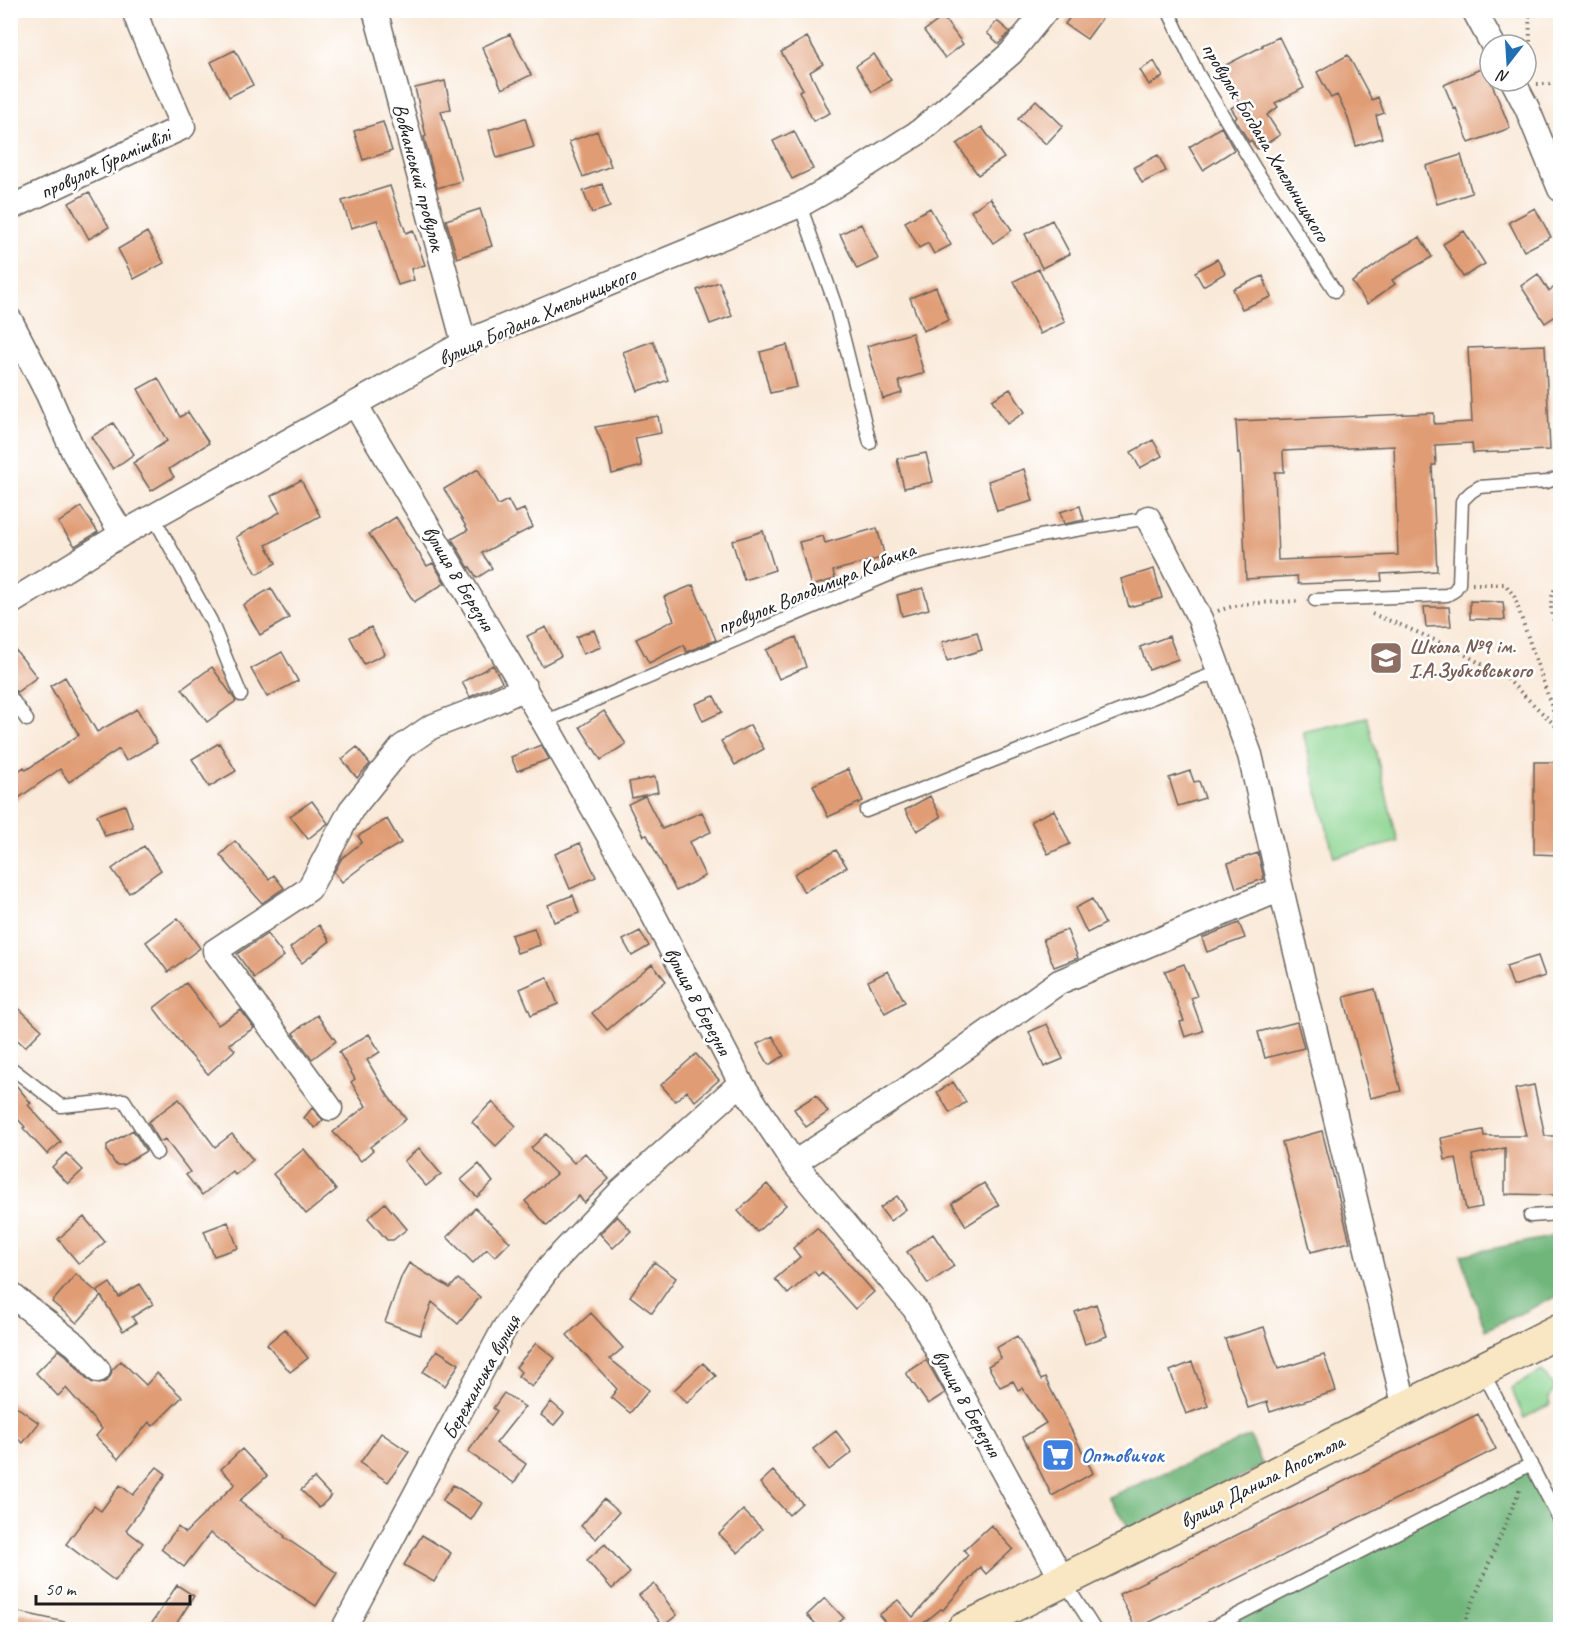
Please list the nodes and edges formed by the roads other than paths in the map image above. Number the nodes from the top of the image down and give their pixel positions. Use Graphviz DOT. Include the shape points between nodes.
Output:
graph roads {
  1 [pos="134,10"];
  2 [pos="375,10"];
  3 [pos="1168,10"];
  4 [pos="1474,10"];
  5 [pos="1040,14"];
  6 [pos="1486,33"];
  7 [pos="1526,93"];
  8 [pos="1560,189"];
  9 [pos="800,205"];
  10 [pos="10,208"];
  11 [pos="1335,291"];
  12 [pos="10,320"];
  13 [pos="464,343"];
  14 [pos="355,404"];
  15 [pos="870,443"];
  16 [pos="1560,477"];
  17 [pos="153,516"];
  18 [pos="1148,518"];
  19 [pos="122,534"];
  20 [pos="1315,600"];
  21 [pos="10,603"];
  22 [pos="1220,671"];
  23 [pos="525,688"];
  24 [pos="241,695"];
  25 [pos="10,696"];
  26 [pos="27,720"];
  27 [pos="544,722"];
  28 [pos="866,811"];
  29 [pos="1281,889"];
  30 [pos="10,1068"];
  31 [pos="741,1083"];
  32 [pos="330,1108"];
  33 [pos="157,1153"];
  34 [pos="794,1163"];
  35 [pos="1560,1214"];
  36 [pos="1530,1216"];
  37 [pos="10,1294"];
  38 [pos="1560,1330"];
  39 [pos="98,1370"];
  40 [pos="1482,1370"];
  41 [pos="1406,1408"];
  42 [pos="1531,1464"];
  43 [pos="1560,1521"];
  44 [pos="1063,1581"];
  45 [pos="343,1629"];
  46 [pos="963,1629"];
  47 [pos="1095,1629"];
  48 [pos="1208,1629"];
  1 -- 10 [label="street, провулок Гурамішвілі" via="183,126"];
  2 -- 13 [label="street, Вовчанський провулок"];
  3 -- 11 [label="lane, провулок Богдана Хмельницького" via="1197,72"];
  4 -- 6 [label="street"];
  5 -- 9 [label="street, вулиця Богдана Хмельницького" via="1011,53 920,132"];
  7 -- 8 [label="street" via="1527,108"];
  9 -- 13 [label="street, вулиця Богдана Хмельницького"];
  9 -- 15 [label="lane" via="835,304"];
  12 -- 19 [label="street" via="74,453"];
  13 -- 14 [label="street, вулиця Богдана Хмельницького"];
  14 -- 17 [label="street, вулиця Богдана Хмельницького"];
  14 -- 23 [label="street, вулиця 8 Березня"];
  16 -- 20 [label="lane" via="1547,482 1479,487 1462,501 1458,584 1447,595"];
  17 -- 19 [label="street, вулиця Богдана Хмельницького"];
  17 -- 24 [label="lane" via="211,621"];
  18 -- 22 [label="street" via="1200,619"];
  18 -- 27 [label="lane, провулок Володимира Кабачка" via="1040,536 898,571"];
  19 -- 21 [label="street, вулиця Богдана Хмельницького"];
  22 -- 28 [label="lane"];
  22 -- 29 [label="street" via="1250,755"];
  23 -- 27 [label="street, вулиця 8 Березня"];
  23 -- 32 [label="street" via="431,727 402,747 351,810 309,889 215,951"];
  25 -- 26 [label="lane"];
  27 -- 31 [label="street, вулиця 8 Березня" via="644,897"];
  29 -- 34 [label="street" via="1059,982"];
  29 -- 41 [label="street"];
  30 -- 33 [label="lane" via="61,1106 124,1100"];
  31 -- 34 [label="street, вулиця 8 Березня"];
  31 -- 45 [label="street, Бережанська вулиця" via="621,1191 550,1266 510,1320"];
  34 -- 44 [label="street, вулиця 8 Березня" via="915,1309"];
  35 -- 36 [label="lane"];
  37 -- 39 [label="street" via="76,1346"];
  38 -- 40 [label="street, вулиця Данила Апостола"];
  40 -- 41 [label="street, вулиця Данила Апостола"];
  40 -- 42 [label="lane"];
  41 -- 44 [label="street, вулиця Данила Апостола"];
  42 -- 43 [label="lane"];
  42 -- 48 [label="lane"];
  44 -- 46 [label="street, вулиця Данила Апостола"];
  44 -- 47 [label="lane"];
}
